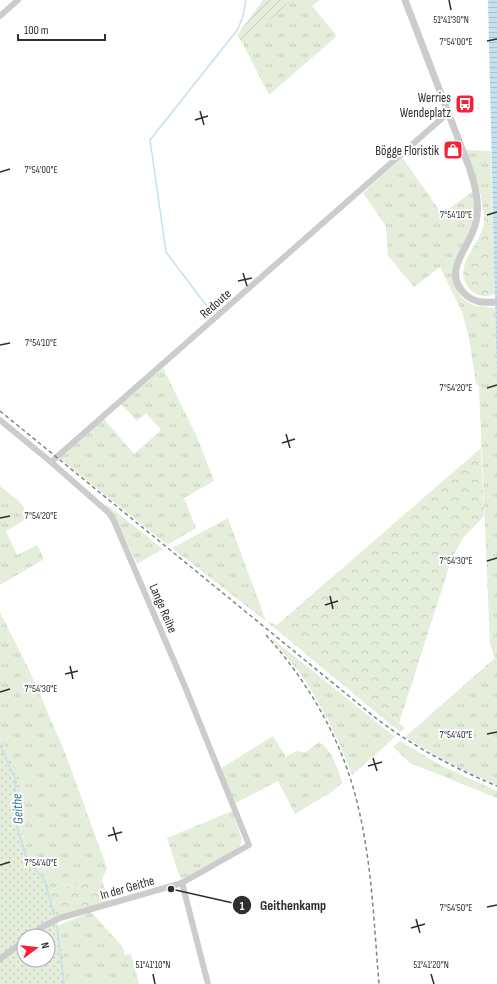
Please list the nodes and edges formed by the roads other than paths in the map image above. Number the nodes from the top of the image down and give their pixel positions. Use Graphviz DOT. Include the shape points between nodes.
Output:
graph roads {
  1 [pos="18,0"];
  2 [pos="405,0"];
  3 [pos="0,16"];
  4 [pos="448,113"];
  5 [pos="497,302"];
  6 [pos="0,420"];
  7 [pos="51,462"];
  8 [pos="249,845"];
  9 [pos="182,883"];
  10 [pos="41,928"];
  11 [pos="16,947"];
  12 [pos="0,959"];
  13 [pos="208,984"];
  1 -- 3 [label="street"];
  2 -- 4 [label="street"];
  4 -- 5 [label="street" via="469,167 478,203 476,223 458,261 456,279 461,290 470,298 483,303"];
  4 -- 7 [label="street, Redoute"];
  6 -- 7 [label="street, Lange Reihe"];
  7 -- 8 [label="street, Lange Reihe" via="109,513 114,521"];
  8 -- 9 [label="street, In der Geithe" via="202,874"];
  9 -- 10 [label="street, In der Geithe" via="60,918"];
  9 -- 13 [label="street"];
  11 -- 12 [label="street"];
}
